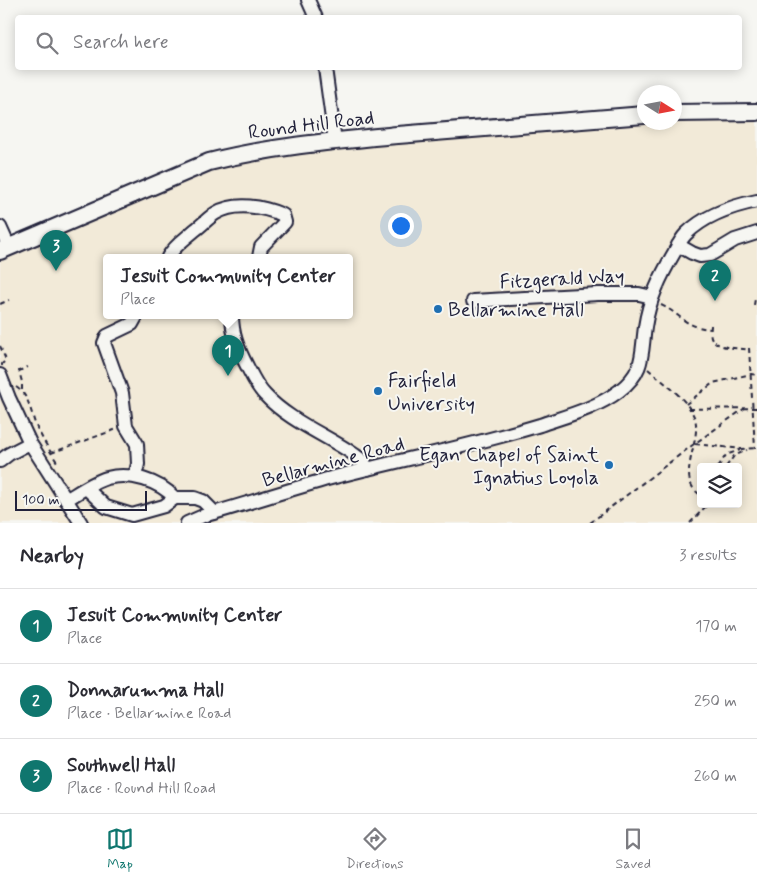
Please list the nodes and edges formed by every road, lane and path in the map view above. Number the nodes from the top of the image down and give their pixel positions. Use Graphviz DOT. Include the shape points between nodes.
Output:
graph roads {
  1 [pos="308,0"];
  2 [pos="315,15"];
  3 [pos="325,70"];
  4 [pos="757,112"];
  5 [pos="682,113"];
  6 [pos="637,115"];
  7 [pos="335,141"];
  8 [pos="757,201"];
  9 [pos="0,227"];
  10 [pos="757,233"];
  11 [pos="678,245"];
  12 [pos="4,249"];
  13 [pos="170,254"];
  14 [pos="260,254"];
  15 [pos="757,299"];
  16 [pos="9,300"];
  17 [pos="651,300"];
  18 [pos="473,301"];
  19 [pos="0,304"];
  20 [pos="754,305"];
  21 [pos="135,319"];
  22 [pos="232,319"];
  23 [pos="711,325"];
  24 [pos="711,329"];
  25 [pos="641,362"];
  26 [pos="28,367"];
  27 [pos="751,374"];
  28 [pos="757,375"];
  29 [pos="5,379"];
  30 [pos="21,390"];
  31 [pos="686,404"];
  32 [pos="745,408"];
  33 [pos="753,408"];
  34 [pos="757,408"];
  35 [pos="689,409"];
  36 [pos="126,426"];
  37 [pos="30,443"];
  38 [pos="694,444"];
  39 [pos="756,448"];
  40 [pos="742,449"];
  41 [pos="749,449"];
  42 [pos="51,453"];
  43 [pos="0,461"];
  44 [pos="721,463"];
  45 [pos="729,463"];
  46 [pos="59,465"];
  47 [pos="368,469"];
  48 [pos="135,476"];
  49 [pos="86,488"];
  50 [pos="697,492"];
  51 [pos="175,498"];
  52 [pos="66,500"];
  53 [pos="704,508"];
  54 [pos="215,513"];
  55 [pos="81,523"];
  56 [pos="187,523"];
  57 [pos="590,523"];
  58 [pos="690,523"];
  1 -- 2 [label="street"];
  3 -- 7 [label="street"];
  4 -- 5 [label="main road"];
  6 -- 7 [label="main road, Round Hill Road"];
  7 -- 12 [label="main road, Round Hill Road" via="280,147 209,162"];
  8 -- 11 [label="street, Bellarmine Road" via="734,207 704,221"];
  9 -- 12 [label="street"];
  10 -- 11 [label="street" via="735,240 710,255 700,256"];
  11 -- 17 [label="street, Bellarmine Road"];
  13 -- 14 [label="street" via="216,213 249,207 269,209 284,215 285,222 261,247"];
  15 -- 20 [label="path"];
  16 -- 19 [label="path"];
  17 -- 18 [label="street, Fitzgerald Way" via="639,294 598,294"];
  17 -- 24 [label="path" via="692,326"];
  17 -- 25 [label="street, Bellarmine Road"];
  21 -- 36 [label="street" via="132,324 107,336 104,343 122,393"];
  22 -- 47 [label="street" via="235,340 266,396 355,455"];
  23 -- 24 [label="path"];
  24 -- 27 [label="path" via="711,337 717,343 749,349"];
  25 -- 31 [label="path"];
  25 -- 47 [label="street, Bellarmine Road" via="621,389 590,407 506,435"];
  26 -- 30 [label="path" via="19,371"];
  27 -- 28 [label="path"];
  27 -- 31 [label="path" via="713,382"];
  27 -- 33 [label="path"];
  29 -- 30 [label="path"];
  29 -- 37 [label="street" via="12,406"];
  30 -- 42 [label="path"];
  31 -- 35 [label="path"];
  32 -- 33 [label="path"];
  32 -- 35 [label="path"];
  32 -- 38 [label="path"];
  33 -- 34 [label="path"];
  33 -- 39 [label="path"];
  35 -- 38 [label="path" via="697,428"];
  36 -- 42 [label="path"];
  36 -- 48 [label="street" via="136,444 138,464"];
  37 -- 43 [label="street"];
  37 -- 52 [label="street"];
  38 -- 40 [label="path"];
  38 -- 50 [label="path" via="689,476"];
  38 -- 57 [label="path"];
  39 -- 41 [label="path"];
  40 -- 41 [label="path"];
  40 -- 44 [label="path" via="726,455"];
  41 -- 45 [label="path" via="734,456"];
  42 -- 46 [label="path"];
  47 -- 54 [label="street, Bellarmine Road"];
  48 -- 49 [label="street" via="108,478"];
  48 -- 51 [label="street" via="150,481"];
  49 -- 51 [label="street" via="106,507 132,515 164,506"];
  49 -- 52 [label="street"];
  51 -- 54 [label="street" via="195,498"];
  52 -- 55 [label="street"];
  53 -- 58 [label="path"];
  54 -- 56 [label="street, Bellarmine Road"];
}
